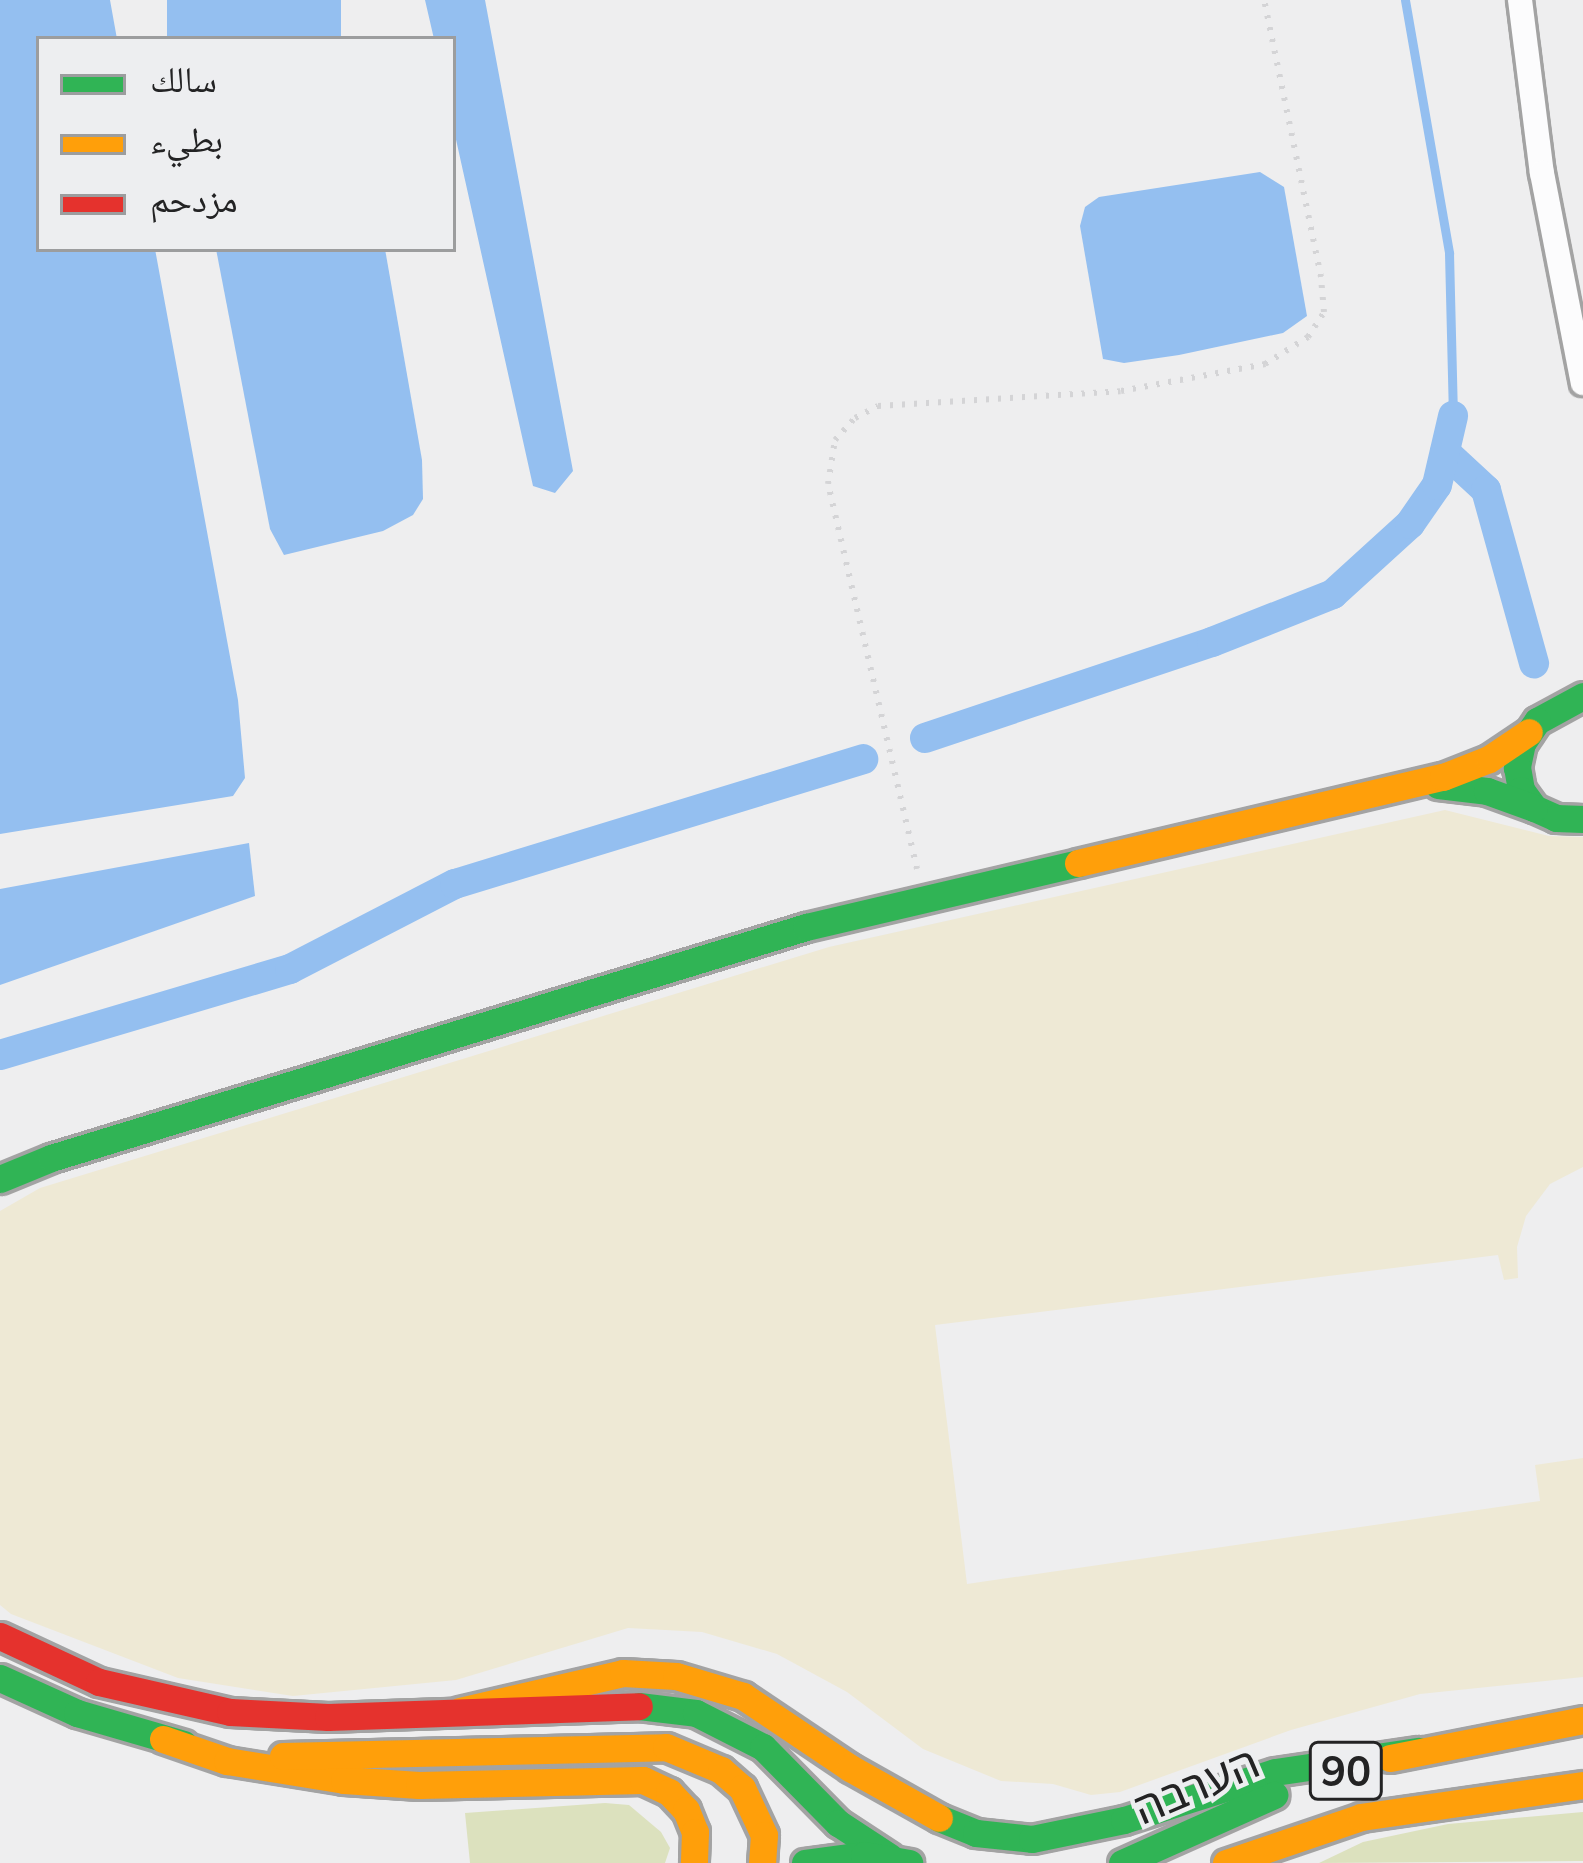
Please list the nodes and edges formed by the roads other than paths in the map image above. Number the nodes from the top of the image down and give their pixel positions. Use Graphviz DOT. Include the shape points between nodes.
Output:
graph roads {
  1 [pos="1520,0"];
  2 [pos="1583,383"];
  3 [pos="1583,671"];
  4 [pos="1574,699"];
  5 [pos="1528,732"];
  6 [pos="1412,785"];
  7 [pos="1534,808"];
  8 [pos="1583,819"];
  9 [pos="0,1179"];
  10 [pos="0,1636"];
  11 [pos="0,1678"];
  12 [pos="460,1711"];
  13 [pos="1583,1720"];
  14 [pos="164,1739"];
  15 [pos="1418,1751"];
  16 [pos="1583,1785"];
  17 [pos="900,1861"];
  18 [pos="694,1863"];
  19 [pos="762,1863"];
  20 [pos="805,1863"];
  21 [pos="1122,1863"];
  22 [pos="1226,1863"];
  1 -- 2 [label="street" via="1542,173"];
  3 -- 4 [label="street"];
  4 -- 5 [label="main road"];
  5 -- 6 [label="main road" via="1474,766"];
  5 -- 7 [label="main road" via="1517,778"];
  6 -- 7 [label="main road" via="1472,788"];
  6 -- 9 [label="main road" via="923,896"];
  7 -- 8 [label="main road"];
  10 -- 12 [label="main road" via="98,1682 197,1708 295,1717"];
  11 -- 14 [label="main road"];
  12 -- 15 [label="main road" via="623,1673 676,1676 743,1696 947,1822 1032,1839 1124,1820 1262,1775"];
  12 -- 17 [label="main road" via="618,1704 696,1713 763,1747 838,1823"];
  13 -- 15 [label="main road, הערבה / 90"];
  14 -- 18 [label="main road" via="227,1761 344,1780 643,1780 686,1810"];
  14 -- 19 [label="main road" via="297,1756 666,1748 695,1756 742,1788 764,1835"];
  15 -- 21 [label="main road, הערבה / 90" via="1260,1801"];
  16 -- 22 [label="main road, הערבה / 90" via="1360,1817"];
  17 -- 20 [label="main road" via="837,1856"];
}
